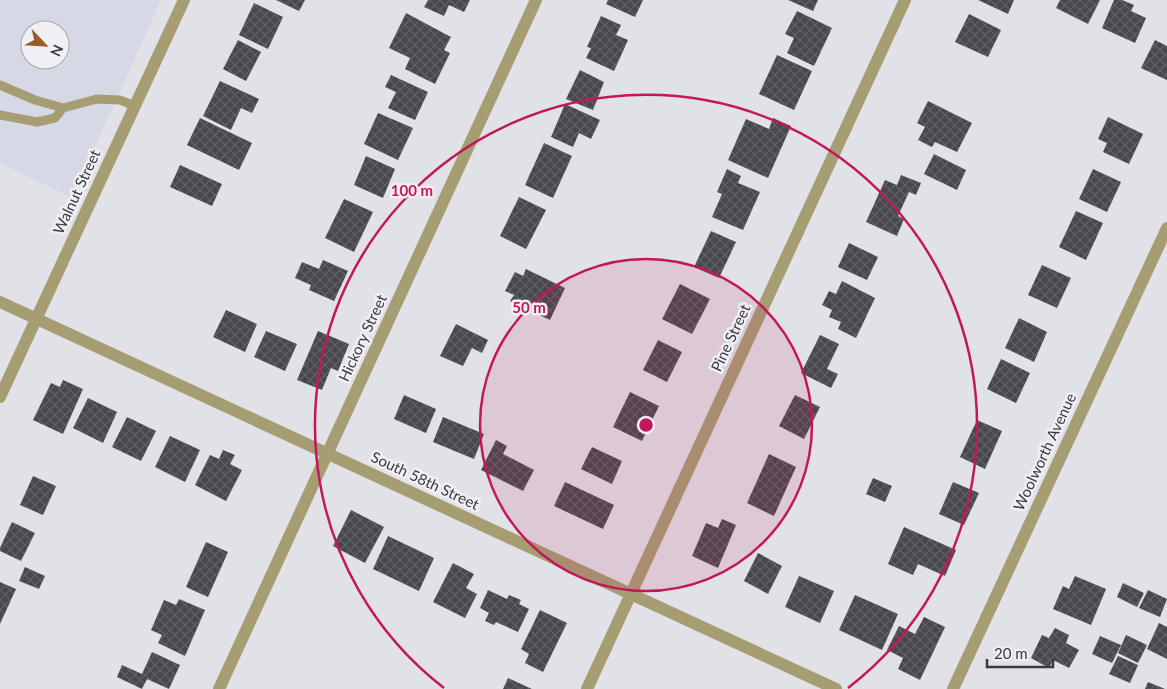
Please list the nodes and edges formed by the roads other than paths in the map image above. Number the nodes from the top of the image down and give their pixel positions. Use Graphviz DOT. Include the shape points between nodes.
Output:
graph roads {
  1 [pos="184,0"];
  2 [pos="536,0"];
  3 [pos="905,0"];
  4 [pos="0,85"];
  5 [pos="135,106"];
  6 [pos="63,108"];
  7 [pos="0,115"];
  8 [pos="1167,228"];
  9 [pos="0,302"];
  10 [pos="36,318"];
  11 [pos="0,397"];
  12 [pos="327,453"];
  13 [pos="631,594"];
  14 [pos="220,689"];
  15 [pos="586,689"];
  16 [pos="836,689"];
  17 [pos="953,689"];
  1 -- 5 [label="street, Walnut Street"];
  2 -- 12 [label="street, Hickory Street"];
  3 -- 13 [label="street, Pine Street"];
  4 -- 6 [label="lane"];
  5 -- 6 [label="lane" via="120,100 96,99"];
  5 -- 10 [label="street, Walnut Street"];
  6 -- 7 [label="lane" via="55,118 37,122"];
  8 -- 17 [label="street, Woolworth Avenue"];
  9 -- 10 [label="street, South 58th Street"];
  10 -- 11 [label="street, Walnut Street"];
  10 -- 12 [label="street, South 58th Street"];
  12 -- 13 [label="street, South 58th Street"];
  12 -- 14 [label="street, Hickory Street"];
  13 -- 15 [label="street, Pine Street"];
  13 -- 16 [label="street, South 58th Street"];
}
